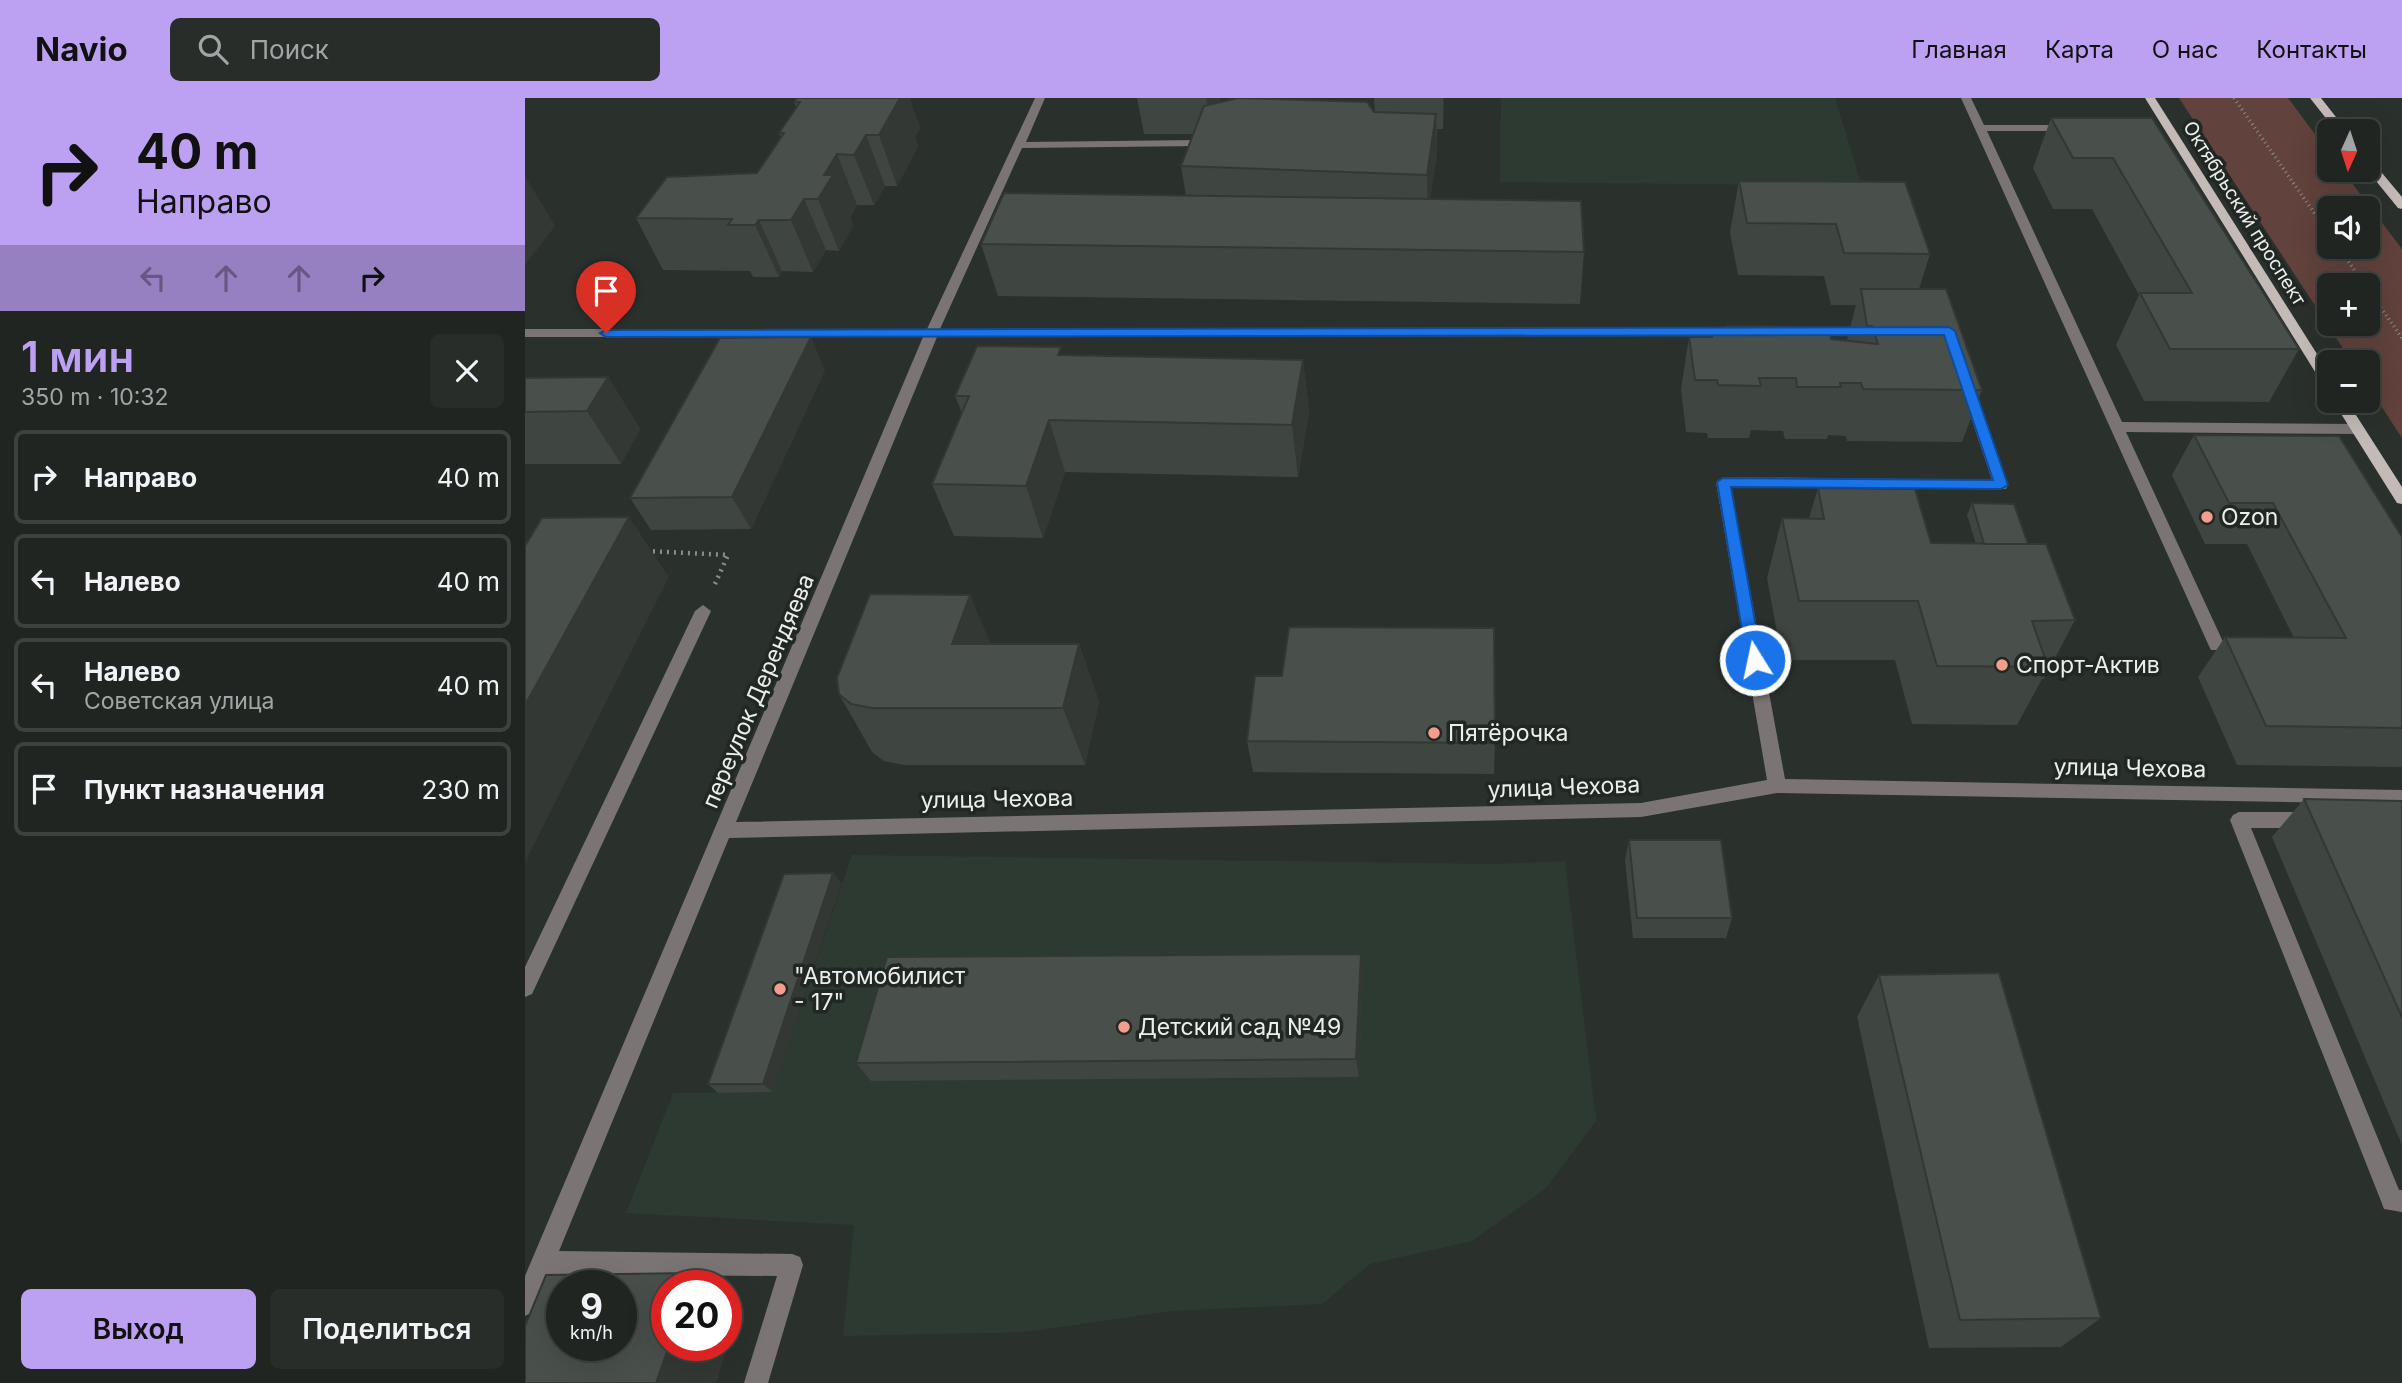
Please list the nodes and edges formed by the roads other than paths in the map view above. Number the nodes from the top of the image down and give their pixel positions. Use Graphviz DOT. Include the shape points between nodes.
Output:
graph roads {
  1 [pos="1040,98"];
  2 [pos="1966,98"];
  3 [pos="2151,98"];
  4 [pos="2315,98"];
  5 [pos="2332,119"];
  6 [pos="1979,128"];
  7 [pos="2088,129"];
  8 [pos="2156,129"];
  9 [pos="2170,129"];
  10 [pos="1220,137"];
  11 [pos="1018,145"];
  12 [pos="2380,178"];
  13 [pos="2402,205"];
  14 [pos="1768,331"];
  15 [pos="1893,331"];
  16 [pos="1740,332"];
  17 [pos="525,333"];
  18 [pos="931,334"];
  19 [pos="2317,364"];
  20 [pos="1962,369"];
  21 [pos="2348,413"];
  22 [pos="2117,428"];
  23 [pos="2358,429"];
  24 [pos="2402,499"];
  25 [pos="703,611"];
  26 [pos="2217,646"];
  27 [pos="1777,786"];
  28 [pos="2402,797"];
  29 [pos="2334,820"];
  30 [pos="725,830"];
  31 [pos="525,988"];
  32 [pos="2402,1201"];
  33 [pos="543,1262"];
  34 [pos="525,1304"];
  35 [pos="756,1383"];
  1 -- 11 [label="street, переулок Дерендяева"];
  2 -- 6 [label="street"];
  3 -- 9 [label="main road, Октябрьский проспект"];
  4 -- 5 [label="main road"];
  6 -- 7 [label="street"];
  6 -- 22 [label="street"];
  8 -- 9 [label="street"];
  9 -- 19 [label="main road, Октябрьский проспект"];
  10 -- 11 [label="street" via="1199,143"];
  11 -- 18 [label="street, переулок Дерендяева"];
  12 -- 13 [label="main road"];
  14 -- 15 [label="street"];
  16 -- 18 [label="street"];
  17 -- 18 [label="street"];
  18 -- 30 [label="street, переулок Дерендяева"];
  20 -- 27 [label="street" via="2001,485 1723,482"];
  21 -- 23 [label="main road"];
  22 -- 23 [label="street"];
  22 -- 26 [label="street"];
  23 -- 24 [label="main road"];
  25 -- 31 [label="street"];
  27 -- 28 [label="street, улица Чехова"];
  27 -- 30 [label="street, улица Чехова" via="1641,810"];
  29 -- 32 [label="street" via="2239,820 2392,1201"];
  30 -- 33 [label="street, переулок Дерендяева"];
  33 -- 34 [label="street, переулок Дерендяева"];
  33 -- 35 [label="street" via="792,1265"];
}
